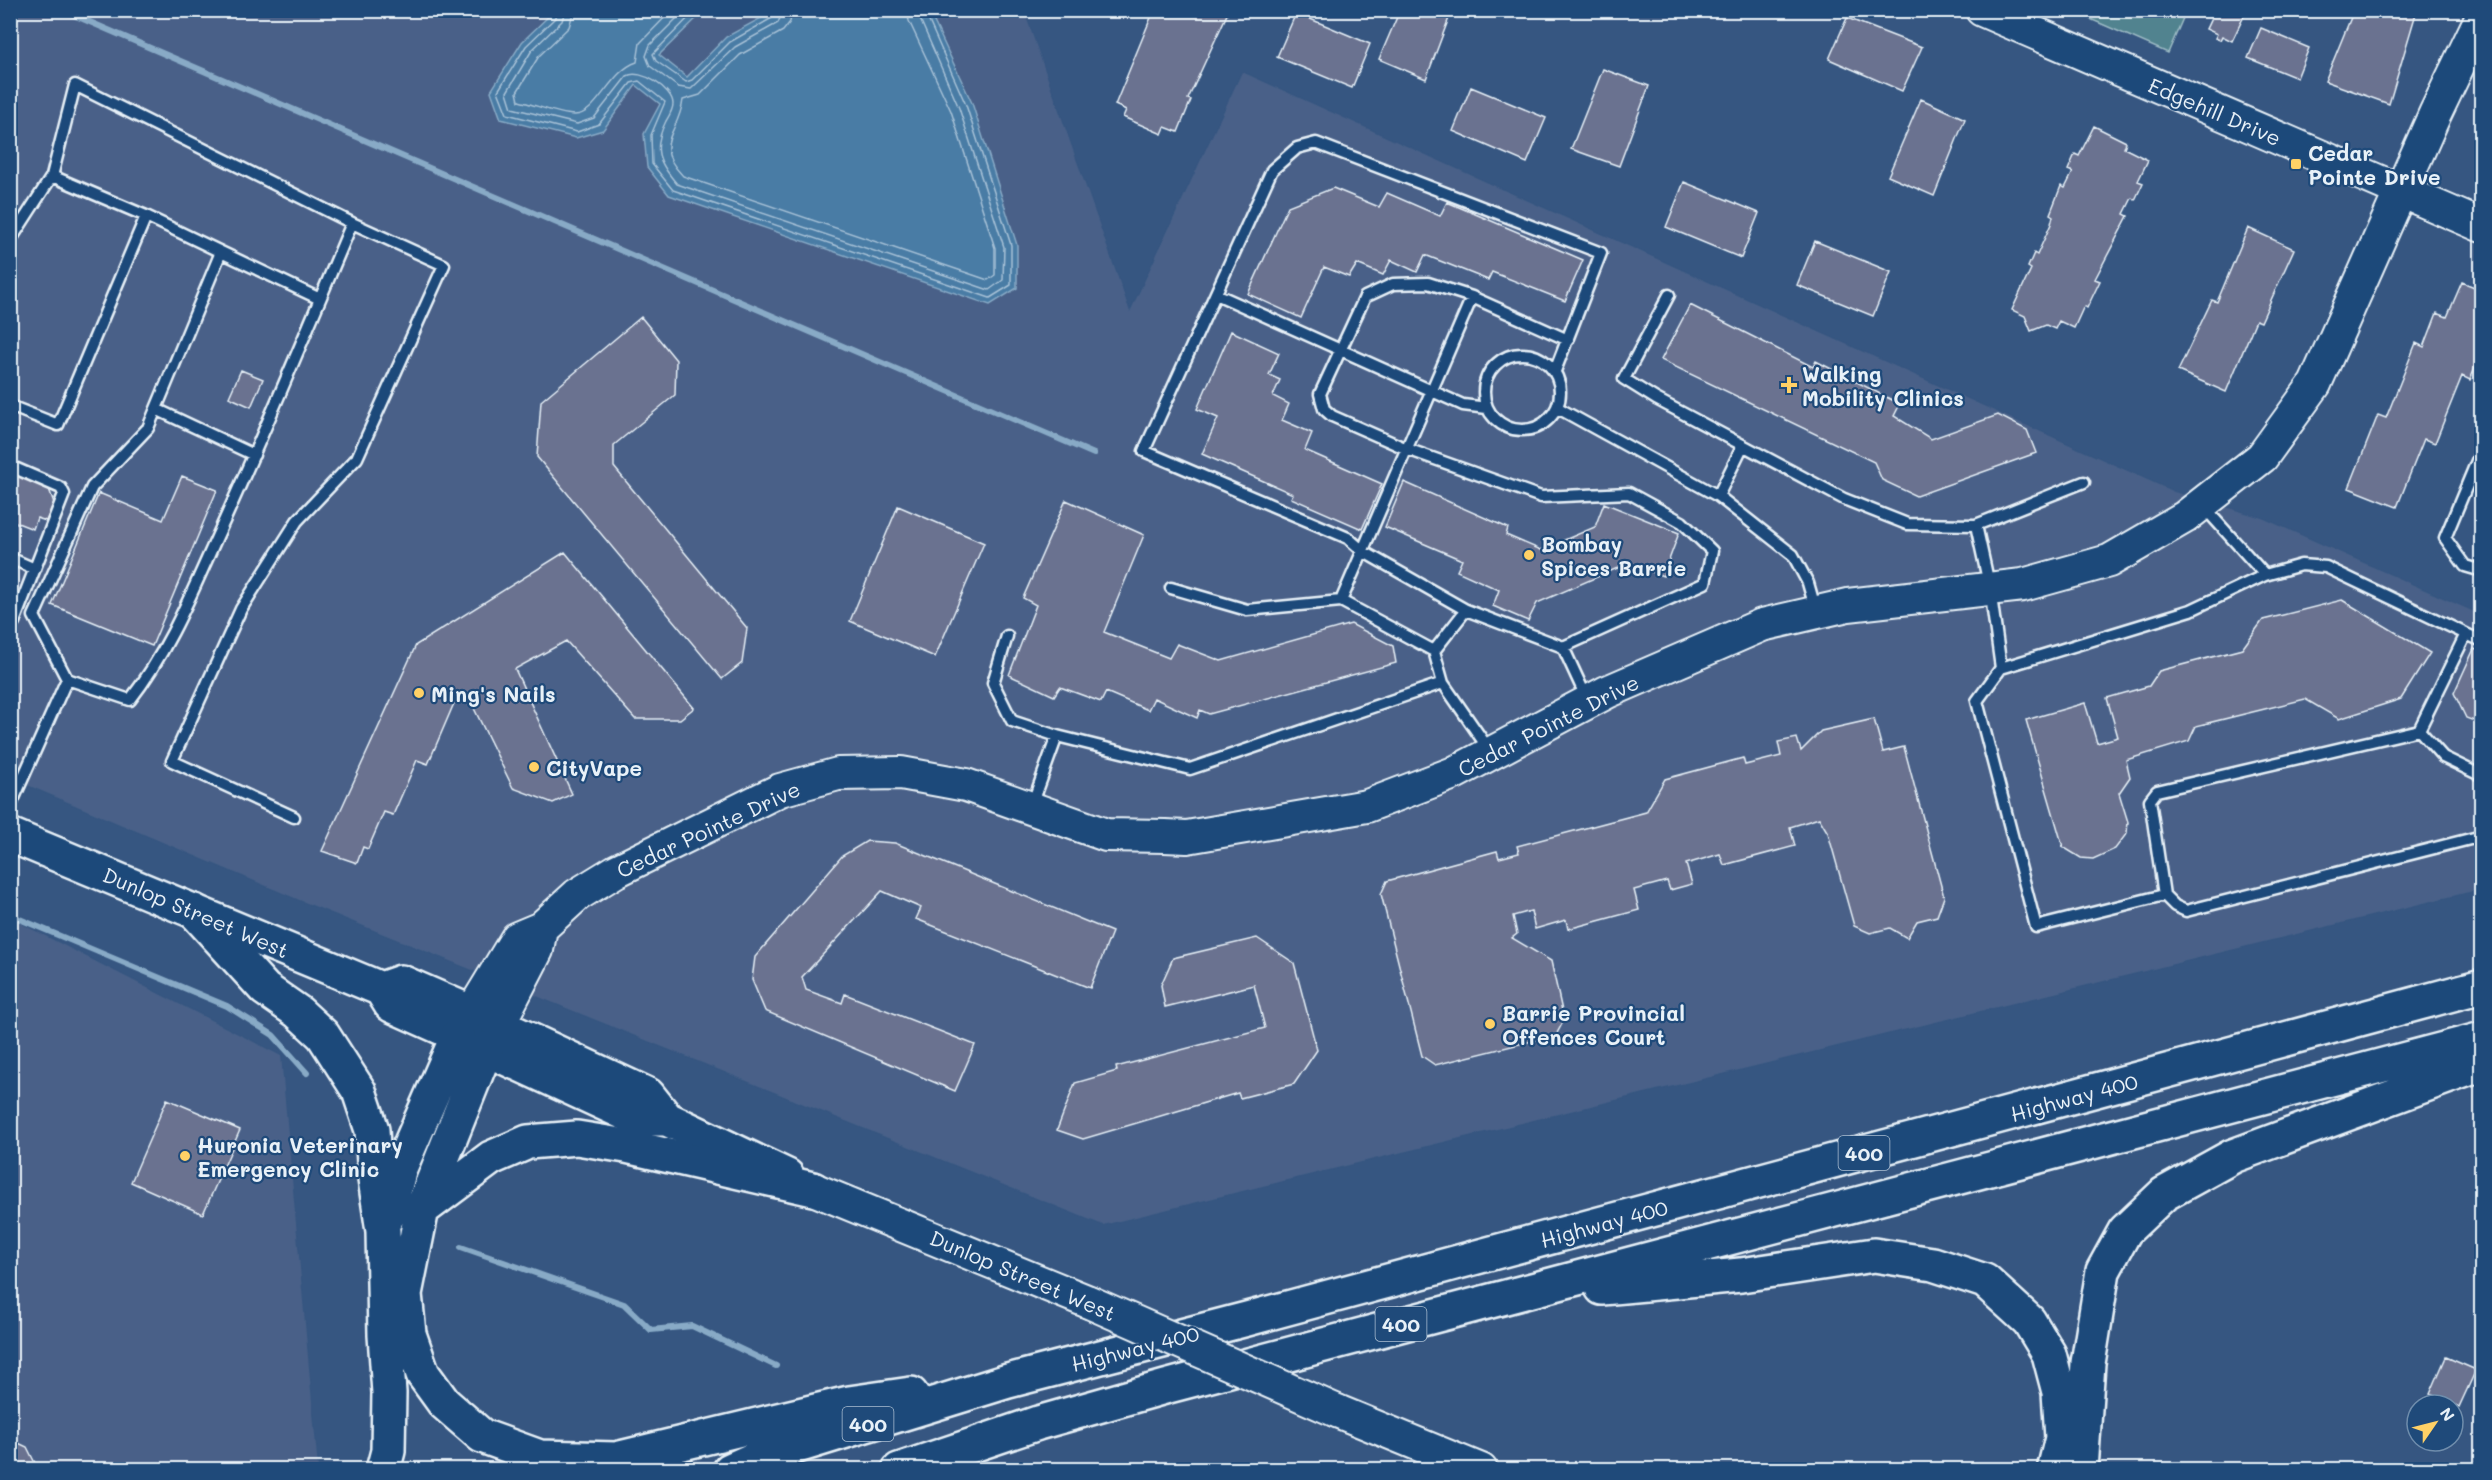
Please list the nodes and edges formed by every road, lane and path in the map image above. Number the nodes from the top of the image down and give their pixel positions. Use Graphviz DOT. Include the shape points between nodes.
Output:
graph roads {
  1 [pos="1982,10"];
  2 [pos="2481,16"];
  3 [pos="52,176"];
  4 [pos="2401,190"];
  5 [pos="146,216"];
  6 [pos="352,223"];
  7 [pos="2481,226"];
  8 [pos="10,241"];
  9 [pos="221,252"];
  10 [pos="1215,294"];
  11 [pos="1669,295"];
  12 [pos="1472,297"];
  13 [pos="320,299"];
  14 [pos="1568,340"];
  15 [pos="1341,350"];
  16 [pos="1555,371"];
  17 [pos="1432,391"];
  18 [pos="10,406"];
  19 [pos="1487,408"];
  20 [pos="1558,408"];
  21 [pos="156,410"];
  22 [pos="1743,445"];
  23 [pos="1407,449"];
  24 [pos="2481,449"];
  25 [pos="254,455"];
  26 [pos="10,466"];
  27 [pos="2084,482"];
  28 [pos="1718,496"];
  29 [pos="2201,504"];
  30 [pos="1976,525"];
  31 [pos="1364,552"];
  32 [pos="10,558"];
  33 [pos="35,569"];
  34 [pos="2481,571"];
  35 [pos="2265,575"];
  36 [pos="1171,588"];
  37 [pos="1990,589"];
  38 [pos="1341,601"];
  39 [pos="1466,610"];
  40 [pos="1816,612"];
  41 [pos="14,622"];
  42 [pos="2466,634"];
  43 [pos="1007,636"];
  44 [pos="2481,640"];
  45 [pos="1563,647"];
  46 [pos="1434,651"];
  47 [pos="2001,668"];
  48 [pos="67,679"];
  49 [pos="1443,683"];
  50 [pos="1588,702"];
  51 [pos="2419,730"];
  52 [pos="1057,736"];
  53 [pos="1491,753"];
  54 [pos="2481,776"];
  55 [pos="10,807"];
  56 [pos="1031,808"];
  57 [pos="294,816"];
  58 [pos="10,835"];
  59 [pos="2481,836"];
  60 [pos="2163,895"];
  61 [pos="194,911"];
  62 [pos="2481,987"];
  63 [pos="478,1030"];
  64 [pos="2481,1039"];
  65 [pos="2481,1064"];
  66 [pos="813,1189"];
  67 [pos="422,1209"];
  68 [pos="383,1231"];
  69 [pos="1508,1296"];
  70 [pos="1008,1381"];
  71 [pos="2074,1469"];
  72 [pos="383,1470"];
  73 [pos="730,1470"];
  74 [pos="899,1470"];
  75 [pos="1481,1470"];
  1 -- 4 [label="street, Edgehill Drive"];
  2 -- 4 [label="street, Cedar Pointe Drive"];
  3 -- 5 [label="lane"];
  3 -- 6 [label="lane" via="75,85"];
  3 -- 8 [label="lane"];
  4 -- 7 [label="street, Edgehill Drive"];
  4 -- 29 [label="street, Cedar Pointe Drive" via="2315,384 2262,457"];
  5 -- 9 [label="lane"];
  5 -- 18 [label="lane" via="58,425"];
  6 -- 13 [label="lane"];
  6 -- 57 [label="lane" via="444,265 357,458 297,521 241,609 172,761"];
  9 -- 13 [label="lane"];
  9 -- 21 [label="lane"];
  10 -- 14 [label="lane" via="1272,170 1297,148 1316,143 1601,254"];
  10 -- 15 [label="lane"];
  10 -- 31 [label="lane" via="1144,451 1348,538"];
  11 -- 22 [label="lane" via="1624,379"];
  12 -- 14 [label="lane"];
  12 -- 15 [label="lane" via="1428,283 1394,284 1365,297"];
  12 -- 17 [label="lane"];
  13 -- 25 [label="lane"];
  14 -- 16 [label="lane"];
  15 -- 17 [label="lane"];
  15 -- 23 [label="lane" via="1320,394 1324,409"];
  16 -- 19 [label="lane" via="1535,355 1509,356 1494,366 1485,383"];
  16 -- 20 [label="lane" via="1560,383"];
  17 -- 19 [label="lane" via="1463,405"];
  17 -- 23 [label="lane"];
  19 -- 20 [label="lane" via="1504,426 1529,430 1541,426"];
  20 -- 28 [label="lane"];
  21 -- 25 [label="lane"];
  21 -- 48 [label="lane" via="148,428 92,487 34,616"];
  22 -- 28 [label="lane"];
  22 -- 30 [label="lane" via="1844,498 1906,524"];
  23 -- 31 [label="lane"];
  23 -- 45 [label="lane" via="1541,497 1629,493 1682,522 1712,551 1705,583"];
  24 -- 34 [label="lane" via="2445,538 2464,566"];
  25 -- 48 [label="lane" via="180,619 148,677 130,700"];
  26 -- 33 [label="lane" via="61,488 64,494"];
  27 -- 30 [label="lane"];
  28 -- 40 [label="lane" via="1793,555 1808,583"];
  29 -- 35 [label="lane"];
  29 -- 37 [label="street, Cedar Pointe Drive" via="2109,561 2023,585"];
  30 -- 37 [label="lane"];
  31 -- 38 [label="lane"];
  31 -- 39 [label="lane"];
  32 -- 33 [label="lane"];
  33 -- 41 [label="lane"];
  35 -- 42 [label="lane" via="2301,565 2326,567"];
  35 -- 47 [label="lane" via="2191,610"];
  36 -- 38 [label="lane" via="1247,610"];
  37 -- 40 [label="street, Cedar Pointe Drive"];
  37 -- 47 [label="lane"];
  38 -- 46 [label="lane"];
  39 -- 45 [label="lane"];
  39 -- 46 [label="lane"];
  40 -- 50 [label="street, Cedar Pointe Drive" via="1762,625"];
  42 -- 44 [label="lane"];
  42 -- 51 [label="lane"];
  43 -- 52 [label="lane" via="993,683 1012,720"];
  45 -- 50 [label="lane"];
  46 -- 49 [label="lane"];
  47 -- 60 [label="lane" via="1977,701 2036,927"];
  48 -- 55 [label="lane"];
  49 -- 52 [label="lane" via="1190,769"];
  49 -- 53 [label="lane"];
  50 -- 53 [label="street, Cedar Pointe Drive"];
  51 -- 54 [label="lane" via="2443,757"];
  51 -- 60 [label="lane" via="2157,791 2151,807"];
  52 -- 56 [label="lane"];
  53 -- 56 [label="street, Cedar Pointe Drive" via="1454,773 1366,806 1187,837 1106,835"];
  56 -- 63 [label="street, Cedar Pointe Drive" via="966,785 901,773 838,774 780,790 616,871 577,895 541,928 537,950"];
  58 -- 61 [label="main road, Dunlop Street West"];
  59 -- 60 [label="lane" via="2186,911"];
  61 -- 63 [label="main road, Dunlop Street West" via="381,989 391,1005"];
  61 -- 68 [label="main road" via="265,989 323,1035 359,1091 372,1130"];
  62 -- 70 [label="main road, Highway 400 / 400"];
  63 -- 66 [label="main road, Dunlop Street West" via="638,1119 667,1119"];
  63 -- 67 [label="main road"];
  63 -- 68 [label="main road" via="400,1168"];
  64 -- 69 [label="main road, 400"];
  65 -- 71 [label="main road" via="2234,1156 2164,1194 2125,1231 2103,1271"];
  66 -- 67 [label="main road" via="577,1138 528,1142 491,1158"];
  66 -- 75 [label="street, Dunlop Street West, bridge"];
  67 -- 70 [label="main road" via="405,1294 409,1334 423,1374 444,1403 482,1436 540,1457 616,1459 849,1403"];
  68 -- 72 [label="main road" via="389,1393 388,1451"];
  69 -- 71 [label="main road" via="1741,1275 1874,1255 1933,1264 1985,1281 2029,1321 2049,1354 2059,1392 2062,1438"];
  69 -- 74 [label="main road, 400" via="1061,1416"];
  70 -- 73 [label="main road, Highway 400 / 400"];
}
